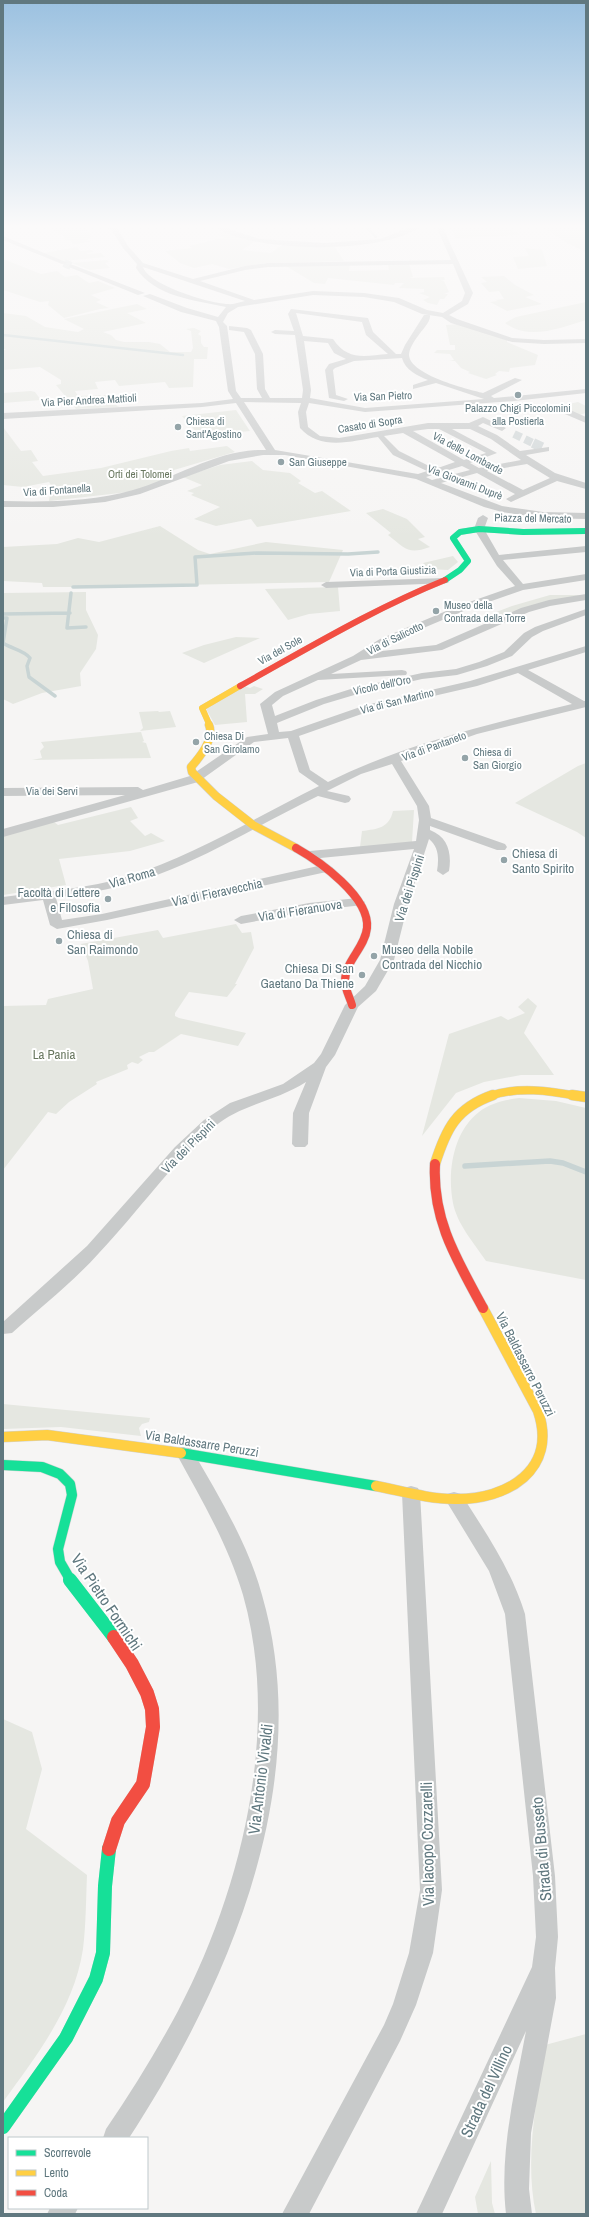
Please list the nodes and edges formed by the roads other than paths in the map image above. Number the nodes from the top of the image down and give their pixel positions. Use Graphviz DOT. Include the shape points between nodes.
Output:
graph roads {
  1 [pos="227,331"];
  2 [pos="248,331"];
  3 [pos="298,331"];
  4 [pos="369,331"];
  5 [pos="417,331"];
  6 [pos="484,331"];
  7 [pos="275,332"];
  8 [pos="300,336"];
  9 [pos="586,341"];
  10 [pos="394,356"];
  11 [pos="405,356"];
  12 [pos="352,359"];
  13 [pos="518,380"];
  14 [pos="435,381"];
  15 [pos="416,387"];
  16 [pos="586,390"];
  17 [pos="483,396"];
  18 [pos="536,397"];
  19 [pos="344,399"];
  20 [pos="244,400"];
  21 [pos="267,400"];
  22 [pos="306,400"];
  23 [pos="496,401"];
  24 [pos="3,416"];
  25 [pos="586,420"];
  26 [pos="440,426"];
  27 [pos="471,426"];
  28 [pos="502,428"];
  29 [pos="405,430"];
  30 [pos="382,438"];
  31 [pos="546,449"];
  32 [pos="272,452"];
  33 [pos="518,454"];
  34 [pos="528,461"];
  35 [pos="462,462"];
  36 [pos="433,471"];
  37 [pos="475,471"];
  38 [pos="418,477"];
  39 [pos="556,478"];
  40 [pos="434,482"];
  41 [pos="586,486"];
  42 [pos="520,493"];
  43 [pos="3,504"];
  44 [pos="495,508"];
  45 [pos="586,516"];
  46 [pos="483,518"];
  47 [pos="479,529"];
  48 [pos="586,531"];
  49 [pos="586,549"];
  50 [pos="496,558"];
  51 [pos="586,577"];
  52 [pos="444,581"];
  53 [pos="326,585"];
  54 [pos="521,587"];
  55 [pos="497,595"];
  56 [pos="586,597"];
  57 [pos="507,602"];
  58 [pos="586,612"];
  59 [pos="586,649"];
  60 [pos="357,658"];
  61 [pos="520,670"];
  62 [pos="422,676"];
  63 [pos="313,678"];
  64 [pos="584,704"];
  65 [pos="270,722"];
  66 [pos="294,734"];
  67 [pos="274,735"];
  68 [pos="395,760"];
  69 [pos="198,777"];
  70 [pos="321,789"];
  71 [pos="155,790"];
  72 [pos="101,791"];
  73 [pos="3,792"];
  74 [pos="345,800"];
  75 [pos="109,805"];
  76 [pos="253,825"];
  77 [pos="424,832"];
  78 [pos="3,834"];
  79 [pos="501,847"];
  80 [pos="310,855"];
  81 [pos="327,868"];
  82 [pos="442,871"];
  83 [pos="48,894"];
  84 [pos="3,901"];
  85 [pos="358,902"];
  86 [pos="241,920"];
  87 [pos="352,1005"];
  88 [pos="320,1066"];
  89 [pos="586,1097"];
  90 [pos="300,1144"];
  91 [pos="6,1329"];
  92 [pos="3,1437"];
  93 [pos="185,1453"];
  94 [pos="3,1465"];
  95 [pos="411,1493"];
  96 [pos="454,1499"];
  97 [pos="544,1968"];
  98 [pos="3,2127"];
  99 [pos="116,2137"];
  100 [pos="295,2214"];
  101 [pos="429,2214"];
  102 [pos="520,2214"];
  1 -- 20 [label="street" via="231,389"];
  2 -- 21 [label="street" via="258,352 260,389"];
  3 -- 8 [label="street"];
  4 -- 10 [label="street"];
  5 -- 11 [label="street"];
  6 -- 9 [label="street" via="512,340"];
  7 -- 8 [label="street"];
  8 -- 12 [label="street" via="330,341 337,352"];
  8 -- 22 [label="street"];
  10 -- 11 [label="street"];
  10 -- 12 [label="street"];
  11 -- 14 [label="street" via="415,370"];
  12 -- 19 [label="street" via="334,365 329,370 332,396"];
  13 -- 17 [label="street"];
  14 -- 15 [label="street"];
  14 -- 17 [label="street"];
  16 -- 18 [label="street, Via San Pietro"];
  17 -- 23 [label="street"];
  18 -- 23 [label="street, Via San Pietro"];
  18 -- 25 [label="street"];
  20 -- 21 [label="street, Via San Pietro"];
  20 -- 24 [label="street, Via Pier Andrea Mattioli"];
  20 -- 32 [label="street"];
  21 -- 22 [label="street, Via San Pietro"];
  22 -- 23 [label="street, Via San Pietro" via="365,410"];
  22 -- 29 [label="street, Casato di Sopra" via="302,412 303,426 311,434 322,439 347,440"];
  26 -- 27 [label="street, Casato di Sopra"];
  26 -- 29 [label="street, Casato di Sopra"];
  26 -- 35 [label="street" via="493,453"];
  27 -- 28 [label="street" via="483,420"];
  27 -- 33 [label="street"];
  29 -- 35 [label="street, Via delle Lombarde"];
  30 -- 36 [label="street" via="396,453"];
  31 -- 33 [label="street"];
  32 -- 38 [label="street, Via Giovanni Duprè"];
  32 -- 43 [label="street, Via di Fontanella" via="234,456 125,495 62,502"];
  33 -- 34 [label="street"];
  34 -- 37 [label="street"];
  34 -- 39 [label="street"];
  35 -- 36 [label="street"];
  35 -- 37 [label="street, Via delle Lombarde"];
  36 -- 38 [label="street"];
  37 -- 40 [label="street"];
  37 -- 42 [label="street, Via delle Lombarde"];
  38 -- 40 [label="street, Via Giovanni Duprè"];
  39 -- 41 [label="street"];
  39 -- 42 [label="street"];
  40 -- 44 [label="street, Via Giovanni Duprè"];
  42 -- 44 [label="street"];
  44 -- 45 [label="street, Via Giovanni Duprè" via="543,515"];
  46 -- 47 [label="street"];
  47 -- 48 [label="street, Piazza del Mercato" via="523,532"];
  47 -- 50 [label="street"];
  47 -- 52 [label="street, Via di Porta Giustizia" via="454,535 453,538 468,561"];
  49 -- 50 [label="street"];
  50 -- 54 [label="street"];
  51 -- 54 [label="street, Via di Salicotto"];
  52 -- 53 [label="street, Via di Porta Giustizia"];
  52 -- 69 [label="street, Via del Sole" via="408,595 364,617 205,705 203,712 212,727 204,753 191,767 192,772"];
  54 -- 55 [label="street, Via di Salicotto"];
  55 -- 57 [label="street"];
  55 -- 60 [label="street, Via di Salicotto" via="389,639"];
  56 -- 60 [label="street" via="537,606 438,648"];
  58 -- 62 [label="street, Vicolo dell'Oro" via="539,629 528,635 514,650 497,659 457,672"];
  59 -- 61 [label="street, Via di San Martino"];
  60 -- 63 [label="street, Via di Salicotto"];
  61 -- 64 [label="street"];
  61 -- 66 [label="street, Via di San Martino" via="370,707"];
  62 -- 63 [label="street" via="395,673"];
  62 -- 65 [label="street, Vicolo dell'Oro" via="346,693"];
  63 -- 65 [label="street, Via di Salicotto" via="269,700 266,708"];
  64 -- 68 [label="street, Via di Pantaneto" via="479,730"];
  65 -- 67 [label="street, Via di Salicotto"];
  66 -- 67 [label="street, Via di San Martino"];
  66 -- 70 [label="street" via="305,772"];
  67 -- 69 [label="street, Via di San Martino" via="245,742"];
  68 -- 70 [label="street, Via di Pantaneto" via="364,769"];
  68 -- 77 [label="street" via="421,802"];
  69 -- 71 [label="street, Via dei Servi"];
  69 -- 76 [label="street" via="216,796"];
  70 -- 74 [label="street"];
  70 -- 76 [label="street, Via di Pantaneto"];
  71 -- 72 [label="street, Via dei Servi"];
  71 -- 75 [label="street, Via dei Servi"];
  72 -- 73 [label="street, Via dei Servi"];
  72 -- 75 [label="street"];
  75 -- 78 [label="street, Via dei Servi"];
  76 -- 80 [label="street"];
  76 -- 83 [label="street, Via Roma" via="150,873 112,884"];
  77 -- 79 [label="street"];
  77 -- 80 [label="street"];
  77 -- 82 [label="street" via="436,836 441,844 444,856"];
  77 -- 87 [label="street, Via dei Pispini" via="386,960 371,988"];
  80 -- 81 [label="street"];
  81 -- 83 [label="street, Via di Fieravecchia" via="57,925"];
  81 -- 85 [label="street"];
  83 -- 84 [label="street, Via Roma"];
  85 -- 86 [label="street, Via di Fieranuova" via="318,906"];
  85 -- 87 [label="street" via="366,916 367,927 363,941 346,974 345,983"];
  87 -- 88 [label="street, Via dei Pispini"];
  88 -- 90 [label="street" via="301,1113"];
  88 -- 91 [label="street, Via dei Pispini" via="288,1088 242,1103 225,1111 209,1124 180,1151 93,1250"];
  89 -- 96 [label="street, Via Baldassarre Peruzzi" via="532,1088 494,1093 474,1102 458,1115 444,1136 438,1151 433,1185 443,1227 534,1402 544,1434 544,1445 537,1464 520,1483 495,1495"];
  92 -- 93 [label="street, Via Baldassarre Peruzzi" via="65,1437"];
  93 -- 95 [label="street, Via Baldassarre Peruzzi"];
  93 -- 99 [label="street, Via Antonio Vivaldi" via="228,1535 253,1596 267,1673 266,1755 254,1838 219,1942 188,2013 167,2053"];
  94 -- 98 [label="street, Via Pietro Formichi" via="47,1468 60,1474 68,1484 72,1502 58,1539 58,1556 64,1571 120,1648 145,1690 152,1709 153,1728 147,1758 148,1773 142,1787 116,1822 112,1837 104,1893 102,1961 93,1987 58,2053"];
  95 -- 96 [label="street, Via Baldassarre Peruzzi"];
  95 -- 100 [label="street, Via Iacopo Cozzarelli" via="429,1828 431,1890 428,1916 421,1953 404,2005"];
  96 -- 97 [label="street, Strada di Busseto" via="493,1557 515,1614 544,1876 547,1937"];
  97 -- 101 [label="street, Strada del Villino"];
  97 -- 102 [label="street, Strada di Busseto" via="544,1998 519,2133 516,2190"];
}
